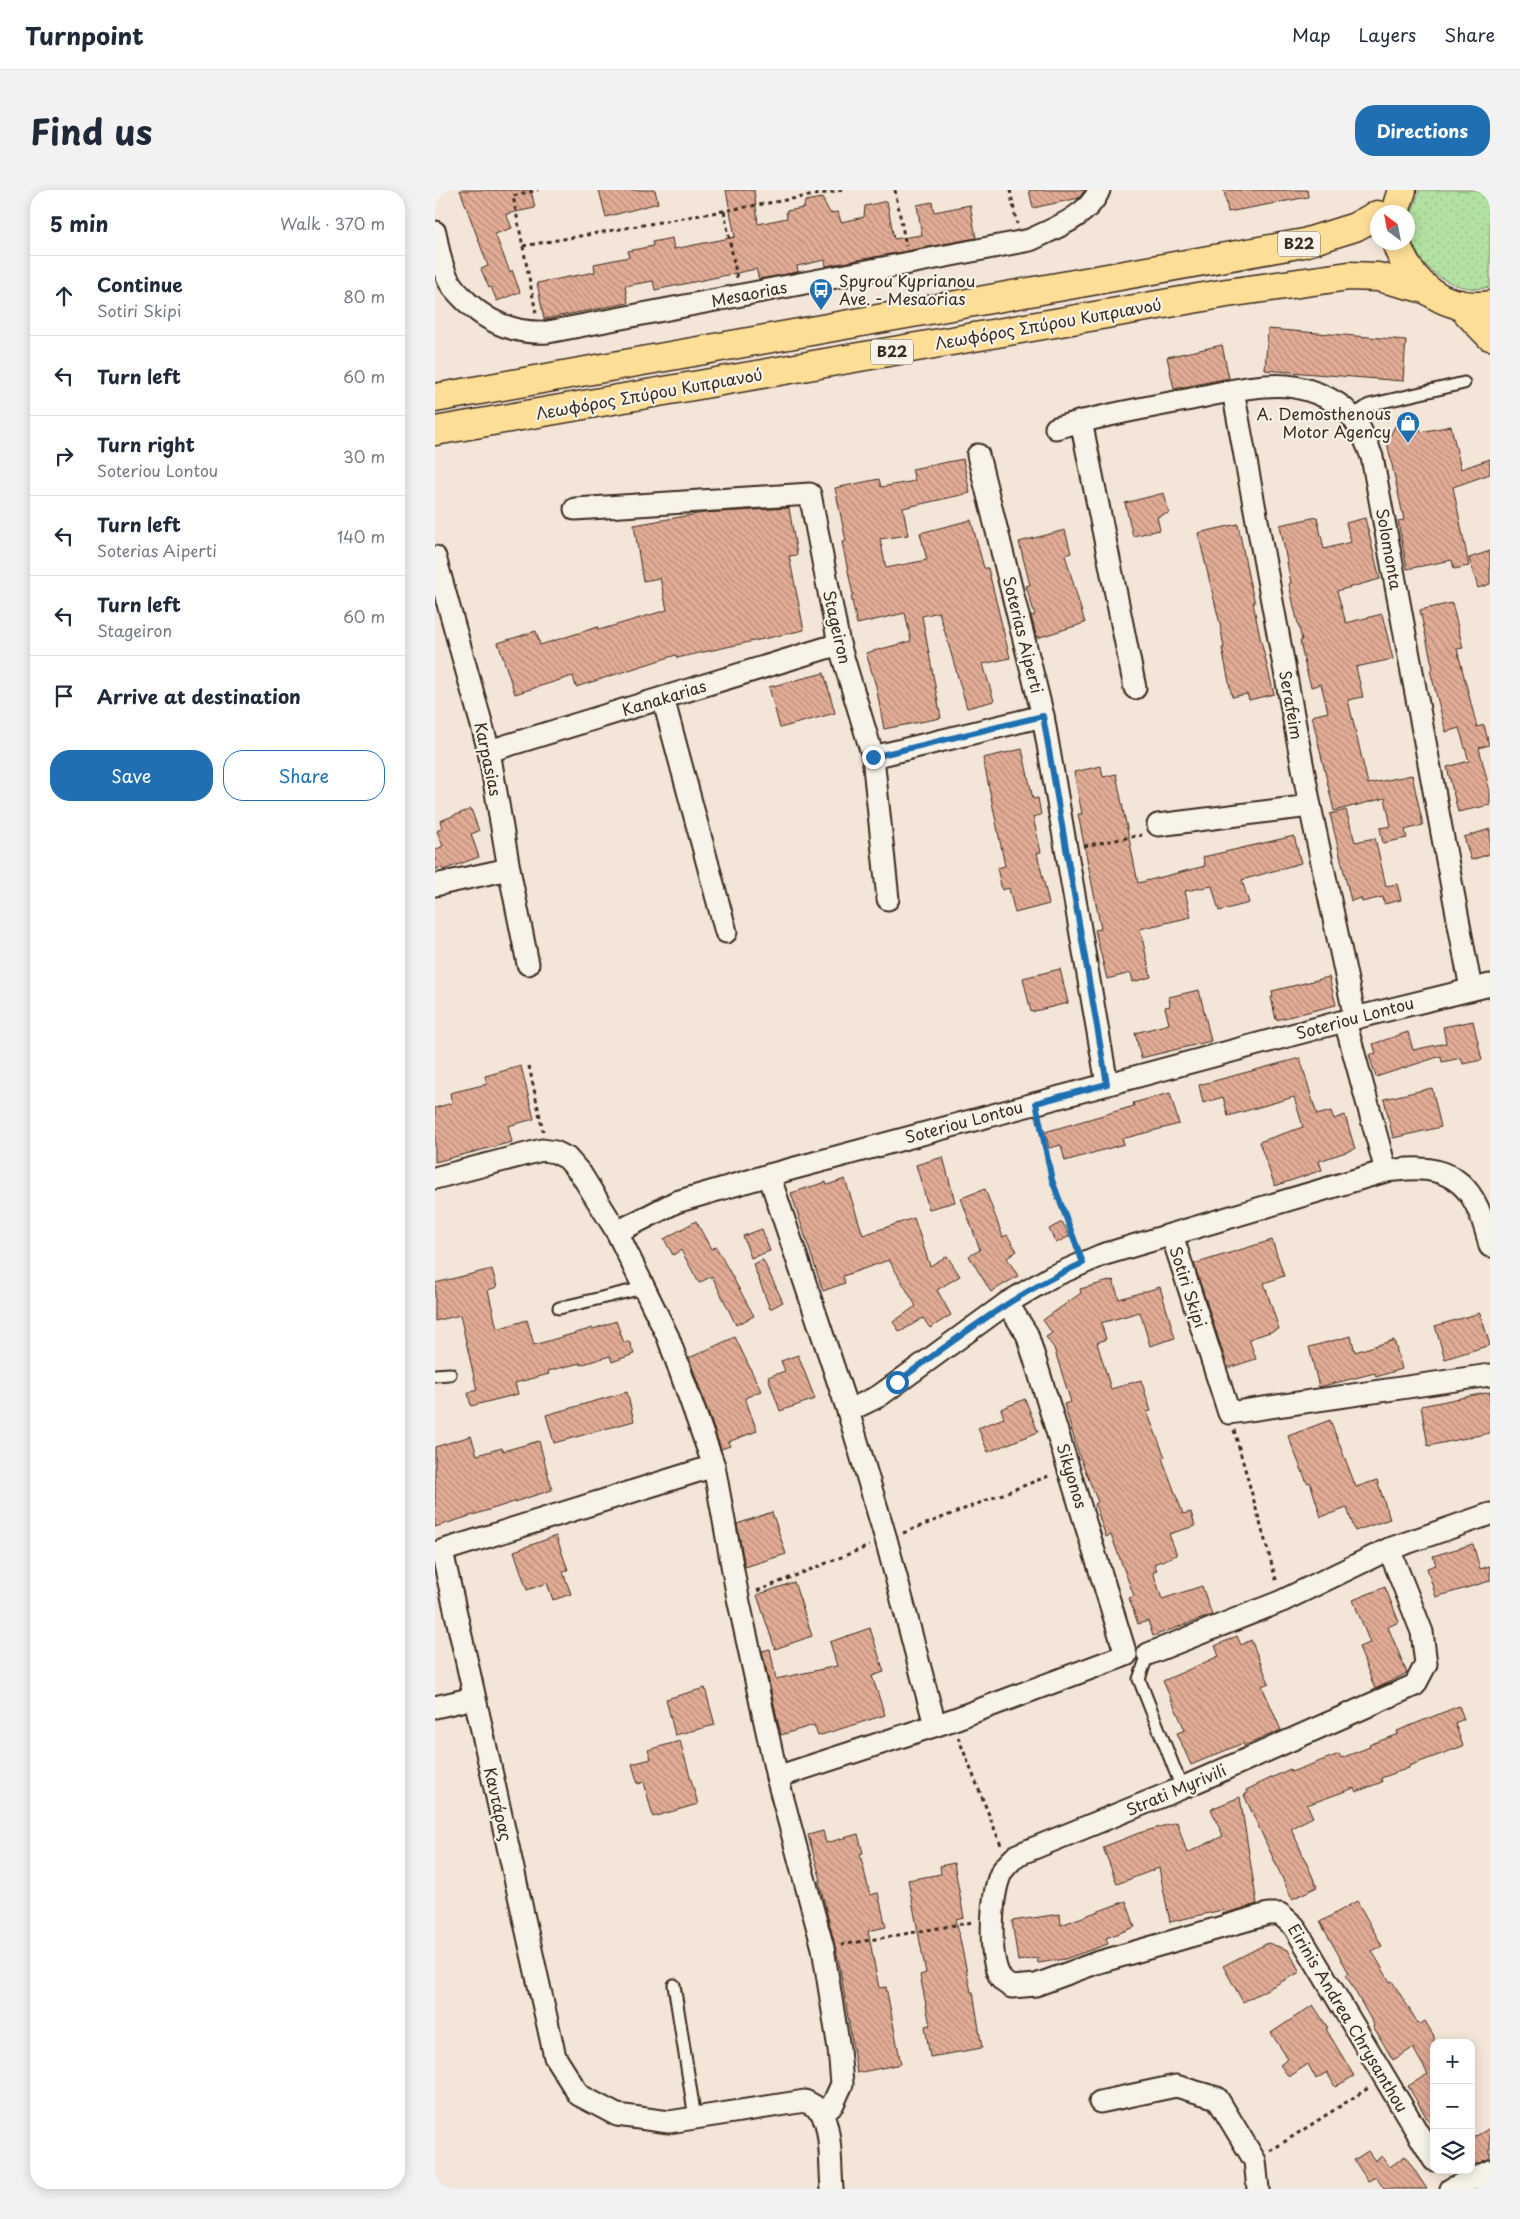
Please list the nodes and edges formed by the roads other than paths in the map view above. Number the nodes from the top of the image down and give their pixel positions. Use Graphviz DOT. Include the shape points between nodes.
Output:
graph roads {
  1 [pos="1099,190"];
  2 [pos="1370,218"];
  3 [pos="435,232"];
  4 [pos="1399,250"];
  5 [pos="1425,289"];
  6 [pos="1459,304"];
  7 [pos="1490,305"];
  8 [pos="1490,336"];
  9 [pos="1464,383"];
  10 [pos="1233,391"];
  11 [pos="435,398"];
  12 [pos="1353,416"];
  13 [pos="1081,420"];
  14 [pos="1056,428"];
  15 [pos="435,431"];
  16 [pos="978,454"];
  17 [pos="575,509"];
  18 [pos="435,557"];
  19 [pos="839,644"];
  20 [pos="1135,688"];
  21 [pos="663,698"];
  22 [pos="1043,716"];
  23 [pos="489,751"];
  24 [pos="873,757"];
  25 [pos="1310,806"];
  26 [pos="1159,825"];
  27 [pos="509,869"];
  28 [pos="435,886"];
  29 [pos="888,900"];
  30 [pos="726,932"];
  31 [pos="528,964"];
  32 [pos="1480,987"];
  33 [pos="1350,1019"];
  34 [pos="1107,1084"];
  35 [pos="1386,1171"];
  36 [pos="769,1175"];
  37 [pos="435,1178"];
  38 [pos="617,1232"];
  39 [pos="1172,1235"];
  40 [pos="1490,1246"];
  41 [pos="643,1288"];
  42 [pos="1007,1303"];
  43 [pos="559,1308"];
  44 [pos="450,1374"];
  45 [pos="435,1375"];
  46 [pos="1490,1375"];
  47 [pos="848,1411"];
  48 [pos="714,1466"];
  49 [pos="1490,1514"];
  50 [pos="1389,1549"];
  51 [pos="439,1552"];
  52 [pos="1148,1654"];
  53 [pos="474,1698"];
  54 [pos="435,1707"];
  55 [pos="943,1723"];
  56 [pos="777,1777"];
  57 [pos="1182,1788"];
  58 [pos="1096,1964"];
  59 [pos="674,1985"];
  60 [pos="1100,2102"];
  61 [pos="822,2113"];
  62 [pos="695,2118"];
  63 [pos="1430,2153"];
  64 [pos="1490,2171"];
  65 [pos="1442,2174"];
  66 [pos="832,2189"];
  67 [pos="1258,2189"];
  68 [pos="1451,2189"];
  1 -- 3 [label="street, Mesaorias" via="1097,196 1071,221 1030,240 540,333 496,324 480,314 450,283 442,266"];
  2 -- 11 [label="main road, Λεωφόρος Σπύρου Κυπριανού / B22" via="1355,227 1304,243"];
  4 -- 5 [label="main road" via="1407,269"];
  5 -- 6 [label="main road" via="1448,302"];
  5 -- 15 [label="main road, Λεωφόρος Σπύρου Κυπριανού / B22" via="1378,277 1349,276 1227,293"];
  6 -- 7 [label="main road"];
  6 -- 8 [label="main road"];
  9 -- 12 [label="lane" via="1369,405"];
  10 -- 12 [label="street, Solomonta" via="1294,387 1320,394"];
  10 -- 13 [label="street, Solomonta"];
  10 -- 25 [label="street, Serafeim"];
  12 -- 32 [label="street, Solomonta" via="1373,457"];
  13 -- 14 [label="street, Solomonta"];
  13 -- 20 [label="street"];
  16 -- 22 [label="street, Soterias Aiperti"];
  17 -- 19 [label="street, Stageiron" via="810,494"];
  18 -- 23 [label="street, Karpasias"];
  19 -- 21 [label="street, Kanakarias"];
  19 -- 24 [label="street, Stageiron"];
  21 -- 23 [label="street, Kanakarias"];
  21 -- 30 [label="street"];
  22 -- 24 [label="street"];
  22 -- 34 [label="street, Soterias Aiperti"];
  23 -- 27 [label="street, Karpasias"];
  24 -- 29 [label="street, Stageiron"];
  25 -- 26 [label="street"];
  25 -- 33 [label="street, Serafeim"];
  27 -- 28 [label="street"];
  27 -- 31 [label="street, Karpasias"];
  32 -- 33 [label="street, Soteriou Lontou"];
  33 -- 34 [label="street, Soteriou Lontou"];
  33 -- 35 [label="street, Serafeim"];
  34 -- 36 [label="street, Soteriou Lontou"];
  35 -- 39 [label="street"];
  35 -- 40 [label="street" via="1422,1169 1446,1174 1464,1186 1478,1204"];
  36 -- 38 [label="street, Soteriou Lontou" via="676,1202"];
  36 -- 47 [label="street"];
  37 -- 38 [label="street" via="530,1153 555,1152 567,1158 581,1174"];
  38 -- 41 [label="street"];
  39 -- 42 [label="street, Sotiri Skipi" via="1102,1255"];
  39 -- 46 [label="street, Sotiri Skipi" via="1229,1413"];
  41 -- 43 [label="lane"];
  41 -- 48 [label="street" via="668,1337"];
  42 -- 47 [label="street, Sotiri Skipi" via="879,1396"];
  42 -- 55 [label="street, Sikyonos" via="1027,1334 1126,1655"];
  44 -- 45 [label="lane"];
  47 -- 55 [label="street"];
  48 -- 51 [label="street"];
  48 -- 56 [label="street" via="738,1598"];
  49 -- 50 [label="street"];
  50 -- 52 [label="street" via="1282,1602"];
  50 -- 57 [label="street, Strati Myrivili" via="1422,1632 1426,1664 1415,1685"];
  51 -- 53 [label="street, Καντάρας"];
  52 -- 57 [label="lane" via="1139,1679"];
  53 -- 54 [label="street"];
  53 -- 62 [label="street, Καντάρας" via="555,2057 579,2095 617,2115 669,2122"];
  55 -- 56 [label="street"];
  56 -- 61 [label="street" via="823,1948 839,2049 842,2084 833,2104"];
  57 -- 58 [label="street, Strati Myrivili" via="1017,1855 1002,1872 995,1894 993,1919 995,1960 1000,1978 1012,1987 1036,1985"];
  58 -- 63 [label="street, Eirinis Andrea Chrysanthou" via="1268,1914 1280,1914 1294,1926"];
  59 -- 62 [label="lane"];
  60 -- 67 [label="street" via="1176,2086 1217,2098 1255,2161"];
  61 -- 62 [label="street, Καντάρας" via="805,2101"];
  61 -- 66 [label="street" via="828,2136"];
  64 -- 68 [label="street"];
  65 -- 68 [label="street"];
}
